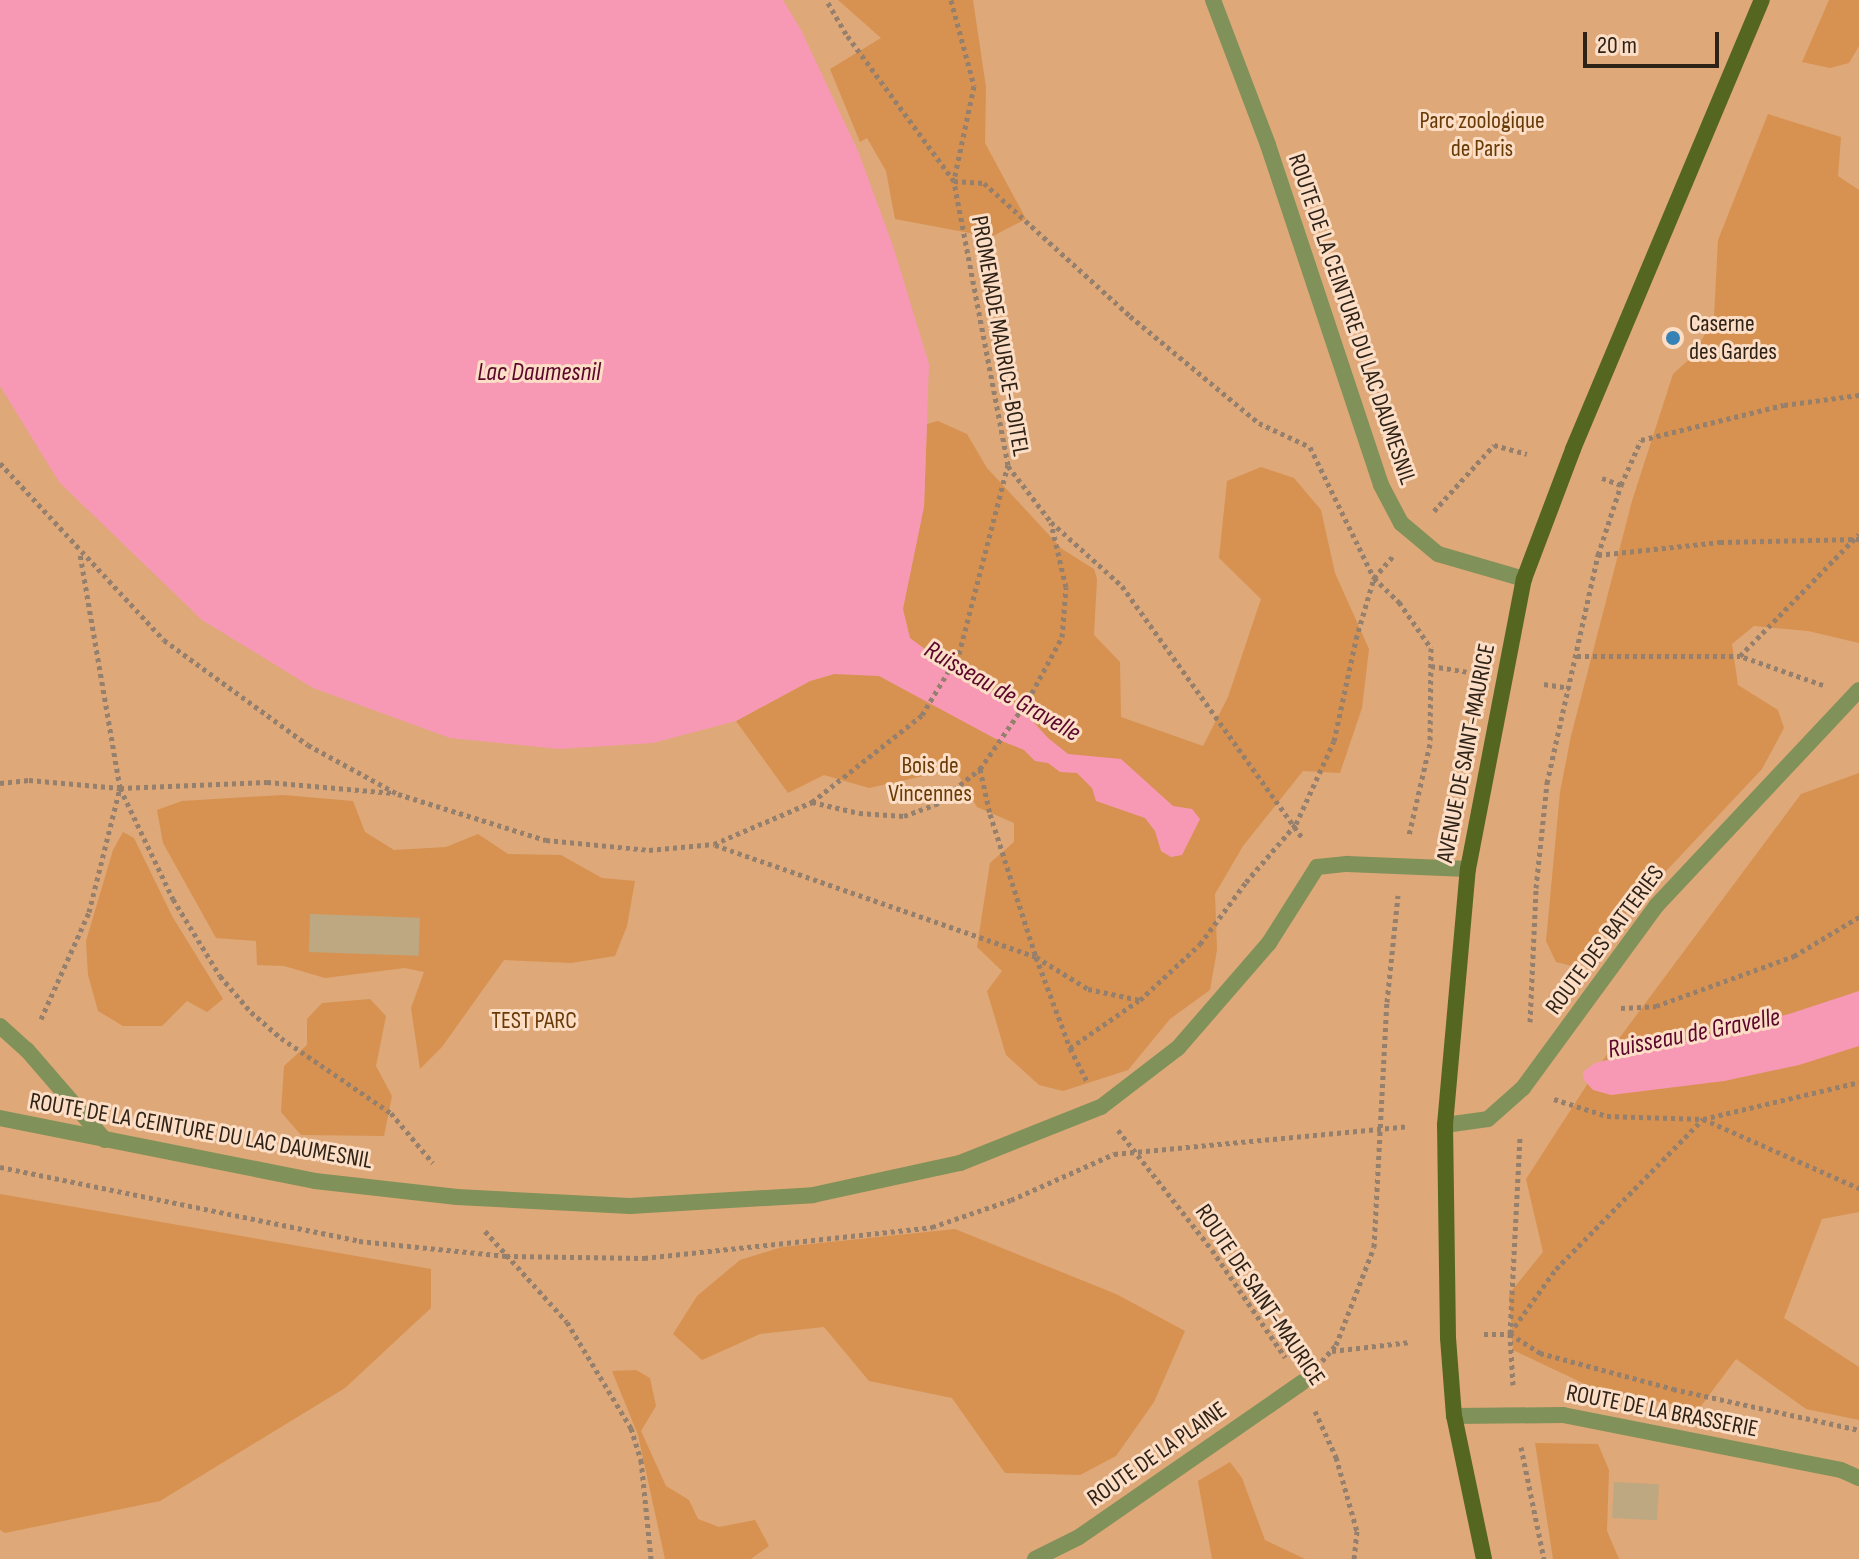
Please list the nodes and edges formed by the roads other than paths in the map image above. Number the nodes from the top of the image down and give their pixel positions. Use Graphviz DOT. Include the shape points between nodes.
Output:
graph roads {
  1 [pos="1213,0"];
  2 [pos="1762,0"];
  3 [pos="1524,579"];
  4 [pos="1856,693"];
  5 [pos="1468,869"];
  6 [pos="0,1026"];
  7 [pos="0,1118"];
  8 [pos="1445,1125"];
  9 [pos="105,1140"];
  10 [pos="1303,1382"];
  11 [pos="1454,1416"];
  12 [pos="1859,1478"];
  13 [pos="1035,1559"];
  14 [pos="1484,1559"];
  1 -- 3 [label="street, ROUTE DE LA CEINTURE DU LAC DAUMESNIL" via="1394,511 1438,554"];
  2 -- 3 [label="main road, AVENUE DE SAINT-MAURICE" via="1578,435"];
  3 -- 5 [label="main road, AVENUE DE SAINT-MAURICE"];
  4 -- 8 [label="street, ROUTE DES BATTERIES" via="1657,905 1523,1088 1488,1119"];
  5 -- 8 [label="main road, AVENUE DE SAINT-MAURICE"];
  5 -- 9 [label="street, ROUTE DE LA CEINTURE DU LAC DAUMESNIL" via="1317,867 1269,943 1178,1048 1101,1107 960,1163 813,1195 630,1206 457,1197 315,1181"];
  6 -- 9 [label="street"];
  7 -- 9 [label="street, ROUTE DE LA CEINTURE DU LAC DAUMESNIL"];
  8 -- 11 [label="main road, AVENUE DE SAINT-MAURICE"];
  10 -- 13 [label="street, ROUTE DE LA PLAINE" via="1079,1537"];
  11 -- 12 [label="street, ROUTE DE LA BRASSERIE" via="1563,1415 1841,1470"];
  11 -- 14 [label="main road, AVENUE DE SAINT-MAURICE"];
}
